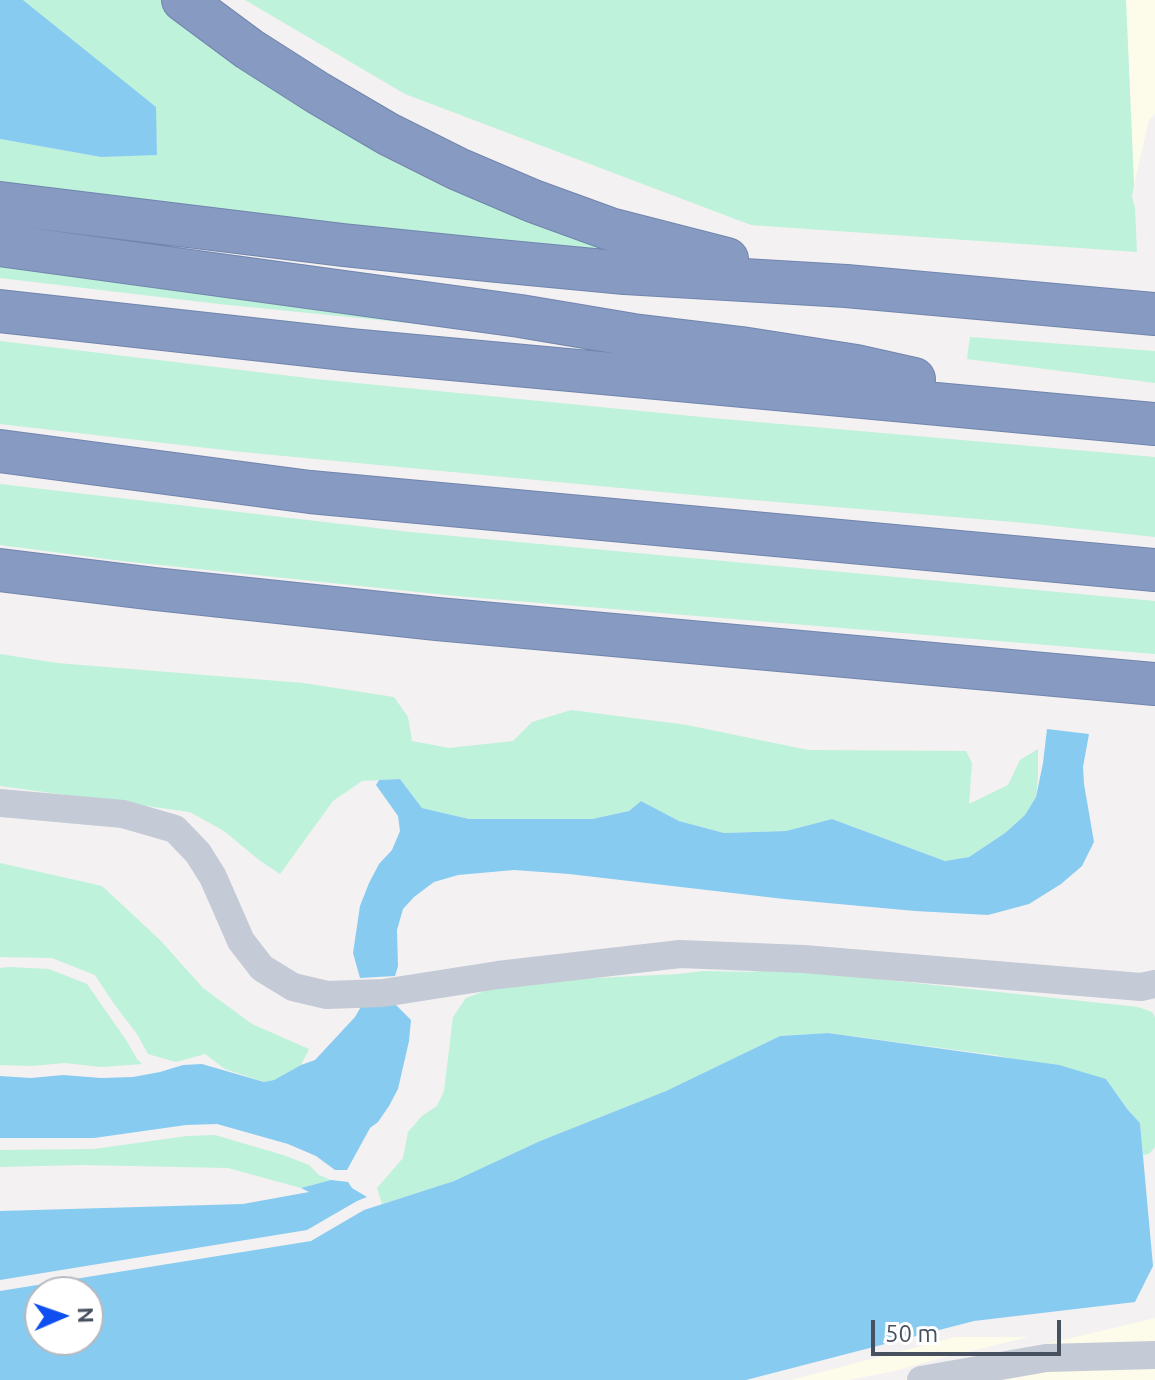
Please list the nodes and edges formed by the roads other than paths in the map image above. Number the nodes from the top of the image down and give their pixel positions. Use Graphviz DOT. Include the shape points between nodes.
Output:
graph roads {
  1 [pos="183,0"];
  2 [pos="0,203"];
  3 [pos="0,245"];
  4 [pos="846,286"];
  5 [pos="0,311"];
  6 [pos="1155,314"];
  7 [pos="1042,414"];
  8 [pos="1155,424"];
  9 [pos="0,451"];
  10 [pos="0,570"];
  11 [pos="1155,570"];
  12 [pos="1155,684"];
  13 [pos="0,803"];
  14 [pos="1155,984"];
  15 [pos="1155,1355"];
  16 [pos="921,1380"];
  1 -- 4 [label="highway" via="318,93 458,169 610,229"];
  2 -- 4 [label="highway" via="459,257"];
  3 -- 7 [label="highway" via="856,366"];
  4 -- 6 [label="highway"];
  5 -- 7 [label="highway" via="352,350"];
  7 -- 8 [label="highway"];
  9 -- 11 [label="highway" via="310,492"];
  10 -- 12 [label="highway" via="437,619"];
  13 -- 14 [label="street" via="123,814 175,829 198,853 241,941 262,968 293,987 327,995 383,993 680,954"];
  15 -- 16 [label="street" via="1046,1358"];
}
